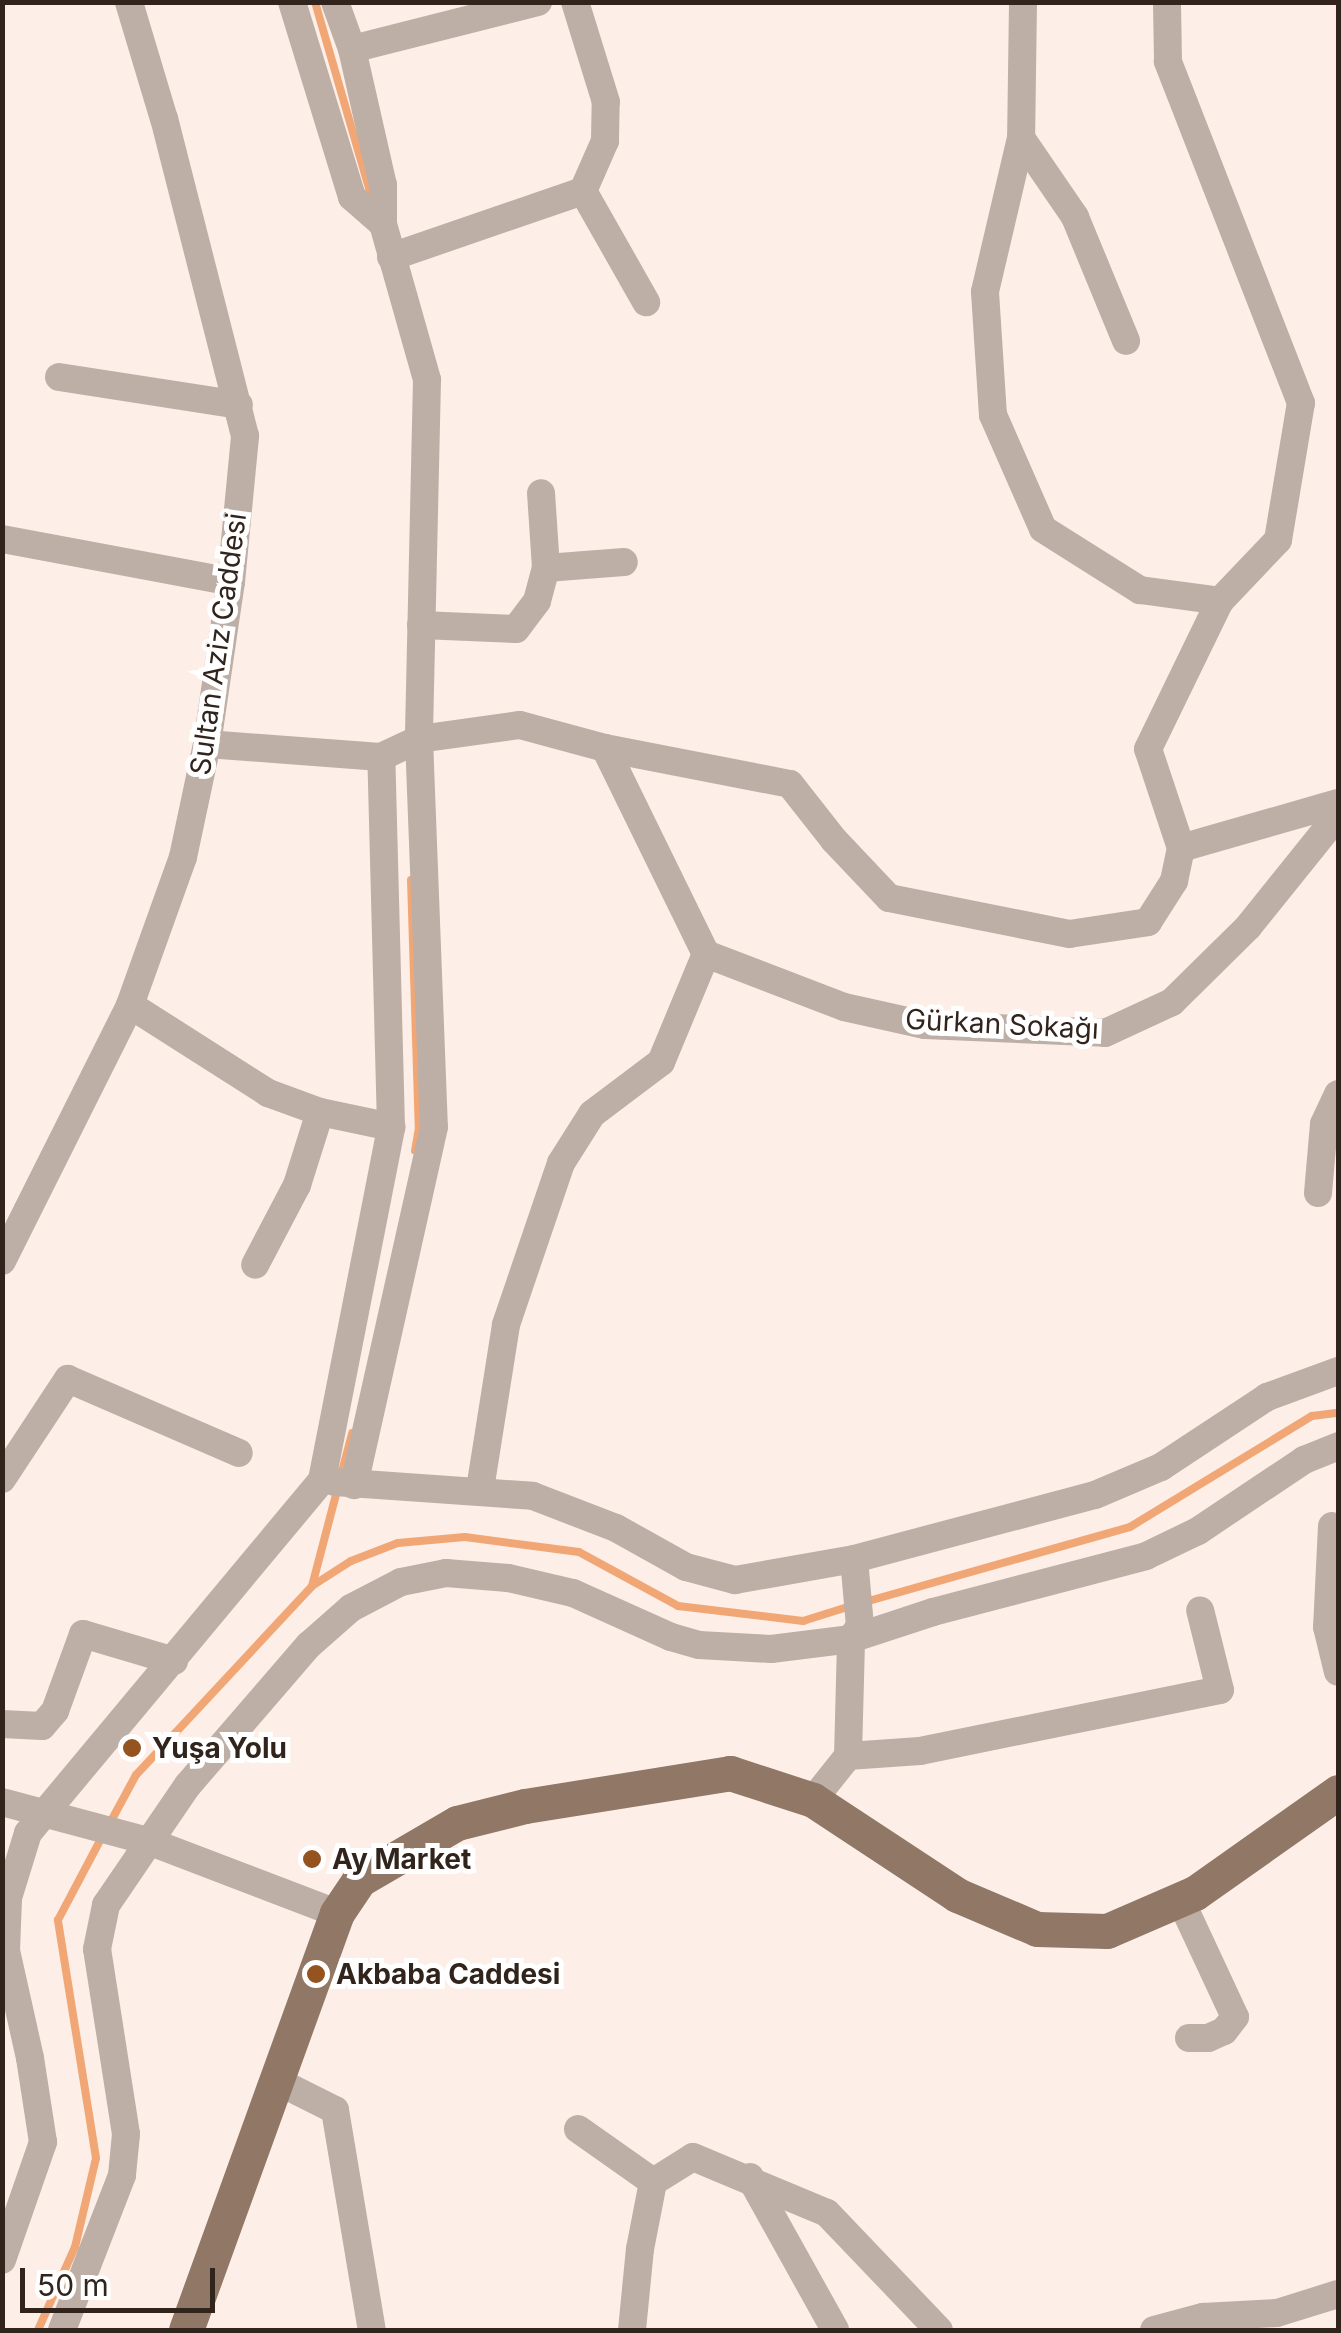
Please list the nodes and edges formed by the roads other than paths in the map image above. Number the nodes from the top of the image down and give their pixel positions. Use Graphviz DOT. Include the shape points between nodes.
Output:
graph roads {
  1 [pos="129,2"];
  2 [pos="292,2"];
  3 [pos="335,2"];
  4 [pos="538,2"];
  5 [pos="575,2"];
  6 [pos="1023,2"];
  7 [pos="1167,2"];
  8 [pos="352,49"];
  9 [pos="1021,138"];
  10 [pos="583,191"];
  11 [pos="383,224"];
  12 [pos="391,257"];
  13 [pos="646,302"];
  14 [pos="1126,341"];
  15 [pos="60,378"];
  16 [pos="239,406"];
  17 [pos="541,493"];
  18 [pos="2,539"];
  19 [pos="624,562"];
  20 [pos="546,568"];
  21 [pos="232,582"];
  22 [pos="1220,601"];
  23 [pos="421,625"];
  24 [pos="419,739"];
  25 [pos="207,744"];
  26 [pos="605,748"];
  27 [pos="381,757"];
  28 [pos="1338,803"];
  29 [pos="1338,816"];
  30 [pos="1181,848"];
  31 [pos="706,954"];
  32 [pos="130,1006"];
  33 [pos="1338,1094"];
  34 [pos="320,1112"];
  35 [pos="390,1127"];
  36 [pos="1318,1192"];
  37 [pos="2,1261"];
  38 [pos="256,1266"];
  39 [pos="1338,1371"];
  40 [pos="1338,1446"];
  41 [pos="239,1453"];
  42 [pos="2,1479"];
  43 [pos="322,1480"];
  44 [pos="354,1485"];
  45 [pos="480,1489"];
  46 [pos="1332,1526"];
  47 [pos="855,1567"];
  48 [pos="1200,1610"];
  49 [pos="856,1632"];
  50 [pos="174,1661"];
  51 [pos="1338,1672"];
  52 [pos="2,1724"];
  53 [pos="848,1756"];
  54 [pos="1338,1792"];
  55 [pos="813,1800"];
  56 [pos="2,1802"];
  57 [pos="41,1814"];
  58 [pos="141,1838"];
  59 [pos="1180,1899"];
  60 [pos="337,1913"];
  61 [pos="4,1951"];
  62 [pos="1189,2038"];
  63 [pos="275,2080"];
  64 [pos="578,2129"];
  65 [pos="750,2178"];
  66 [pos="654,2182"];
  67 [pos="2,2260"];
  68 [pos="1338,2294"];
  69 [pos="62,2330"];
  70 [pos="186,2330"];
  71 [pos="372,2330"];
  72 [pos="632,2330"];
  73 [pos="835,2330"];
  74 [pos="939,2330"];
  75 [pos="1154,2330"];
  1 -- 16 [label="street, Sultan Aziz Caddesi"];
  2 -- 11 [label="street" via="352,197"];
  3 -- 8 [label="street"];
  4 -- 8 [label="street"];
  5 -- 10 [label="street" via="606,102 605,141"];
  6 -- 9 [label="street"];
  7 -- 22 [label="street" via="1168,61 1301,403 1278,540"];
  8 -- 11 [label="street" via="383,185"];
  9 -- 14 [label="street" via="1076,217"];
  9 -- 22 [label="street" via="986,292 993,416 1043,529 1140,590"];
  10 -- 12 [label="street"];
  10 -- 13 [label="street"];
  11 -- 12 [label="street"];
  12 -- 23 [label="street" via="427,380"];
  15 -- 16 [label="street"];
  16 -- 21 [label="street, Sultan Aziz Caddesi" via="245,436"];
  17 -- 20 [label="street"];
  18 -- 21 [label="street"];
  19 -- 20 [label="street"];
  20 -- 23 [label="street" via="537,601 516,629"];
  21 -- 25 [label="street, Sultan Aziz Caddesi"];
  22 -- 30 [label="street" via="1148,749"];
  23 -- 24 [label="street"];
  24 -- 26 [label="street" via="520,725"];
  24 -- 27 [label="street"];
  24 -- 44 [label="street" via="434,1127"];
  25 -- 27 [label="street"];
  25 -- 32 [label="street, Sultan Aziz Caddesi" via="183,857"];
  26 -- 30 [label="street" via="790,784 889,898 1069,934 1148,922 1174,882"];
  26 -- 31 [label="street"];
  27 -- 35 [label="street"];
  28 -- 30 [label="street"];
  29 -- 31 [label="street, Gürkan Sokağı" via="1248,927 1172,1002 1104,1033 925,1025 844,1007"];
  31 -- 45 [label="street" via="661,1062 592,1114 561,1163 506,1325"];
  32 -- 34 [label="street" via="268,1093"];
  32 -- 37 [label="street, Sultan Aziz Caddesi"];
  33 -- 36 [label="street" via="1324,1124"];
  34 -- 35 [label="street"];
  34 -- 38 [label="street" via="297,1185"];
  35 -- 43 [label="street"];
  39 -- 47 [label="street" via="1267,1397 1131,1482"];
  40 -- 49 [label="street" via="1146,1556"];
  41 -- 42 [label="street" via="68,1379"];
  43 -- 44 [label="street"];
  43 -- 50 [label="street"];
  44 -- 45 [label="street"];
  45 -- 47 [label="street" via="533,1496 616,1528 686,1567 735,1580"];
  46 -- 51 [label="street" via="1327,1627"];
  47 -- 49 [label="street"];
  48 -- 53 [label="street" via="1220,1690 920,1752"];
  49 -- 53 [label="street"];
  49 -- 58 [label="street" via="732,1650 671,1637 551,1587 446,1573 401,1582 351,1608 310,1645"];
  50 -- 52 [label="street" via="83,1634 55,1711 42,1726"];
  50 -- 57 [label="street"];
  53 -- 55 [label="street"];
  54 -- 59 [label="main road"];
  55 -- 59 [label="main road" via="957,1895 1037,1930 1107,1931"];
  55 -- 60 [label="main road" via="730,1773 524,1806 457,1823 360,1880"];
  56 -- 57 [label="street"];
  57 -- 58 [label="street"];
  57 -- 61 [label="street" via="28,1833 8,1898"];
  58 -- 60 [label="street"];
  58 -- 69 [label="street" via="100,1927 126,2134 122,2175"];
  59 -- 62 [label="street" via="1235,2017 1208,2038"];
  60 -- 63 [label="main road"];
  61 -- 67 [label="street" via="43,2142"];
  63 -- 70 [label="main road"];
  63 -- 71 [label="street" via="335,2110"];
  64 -- 66 [label="street"];
  65 -- 66 [label="street" via="693,2158"];
  65 -- 73 [label="street"];
  65 -- 74 [label="street" via="827,2212"];
  66 -- 72 [label="street"];
  68 -- 75 [label="street" via="1277,2313 1203,2317"];
}
